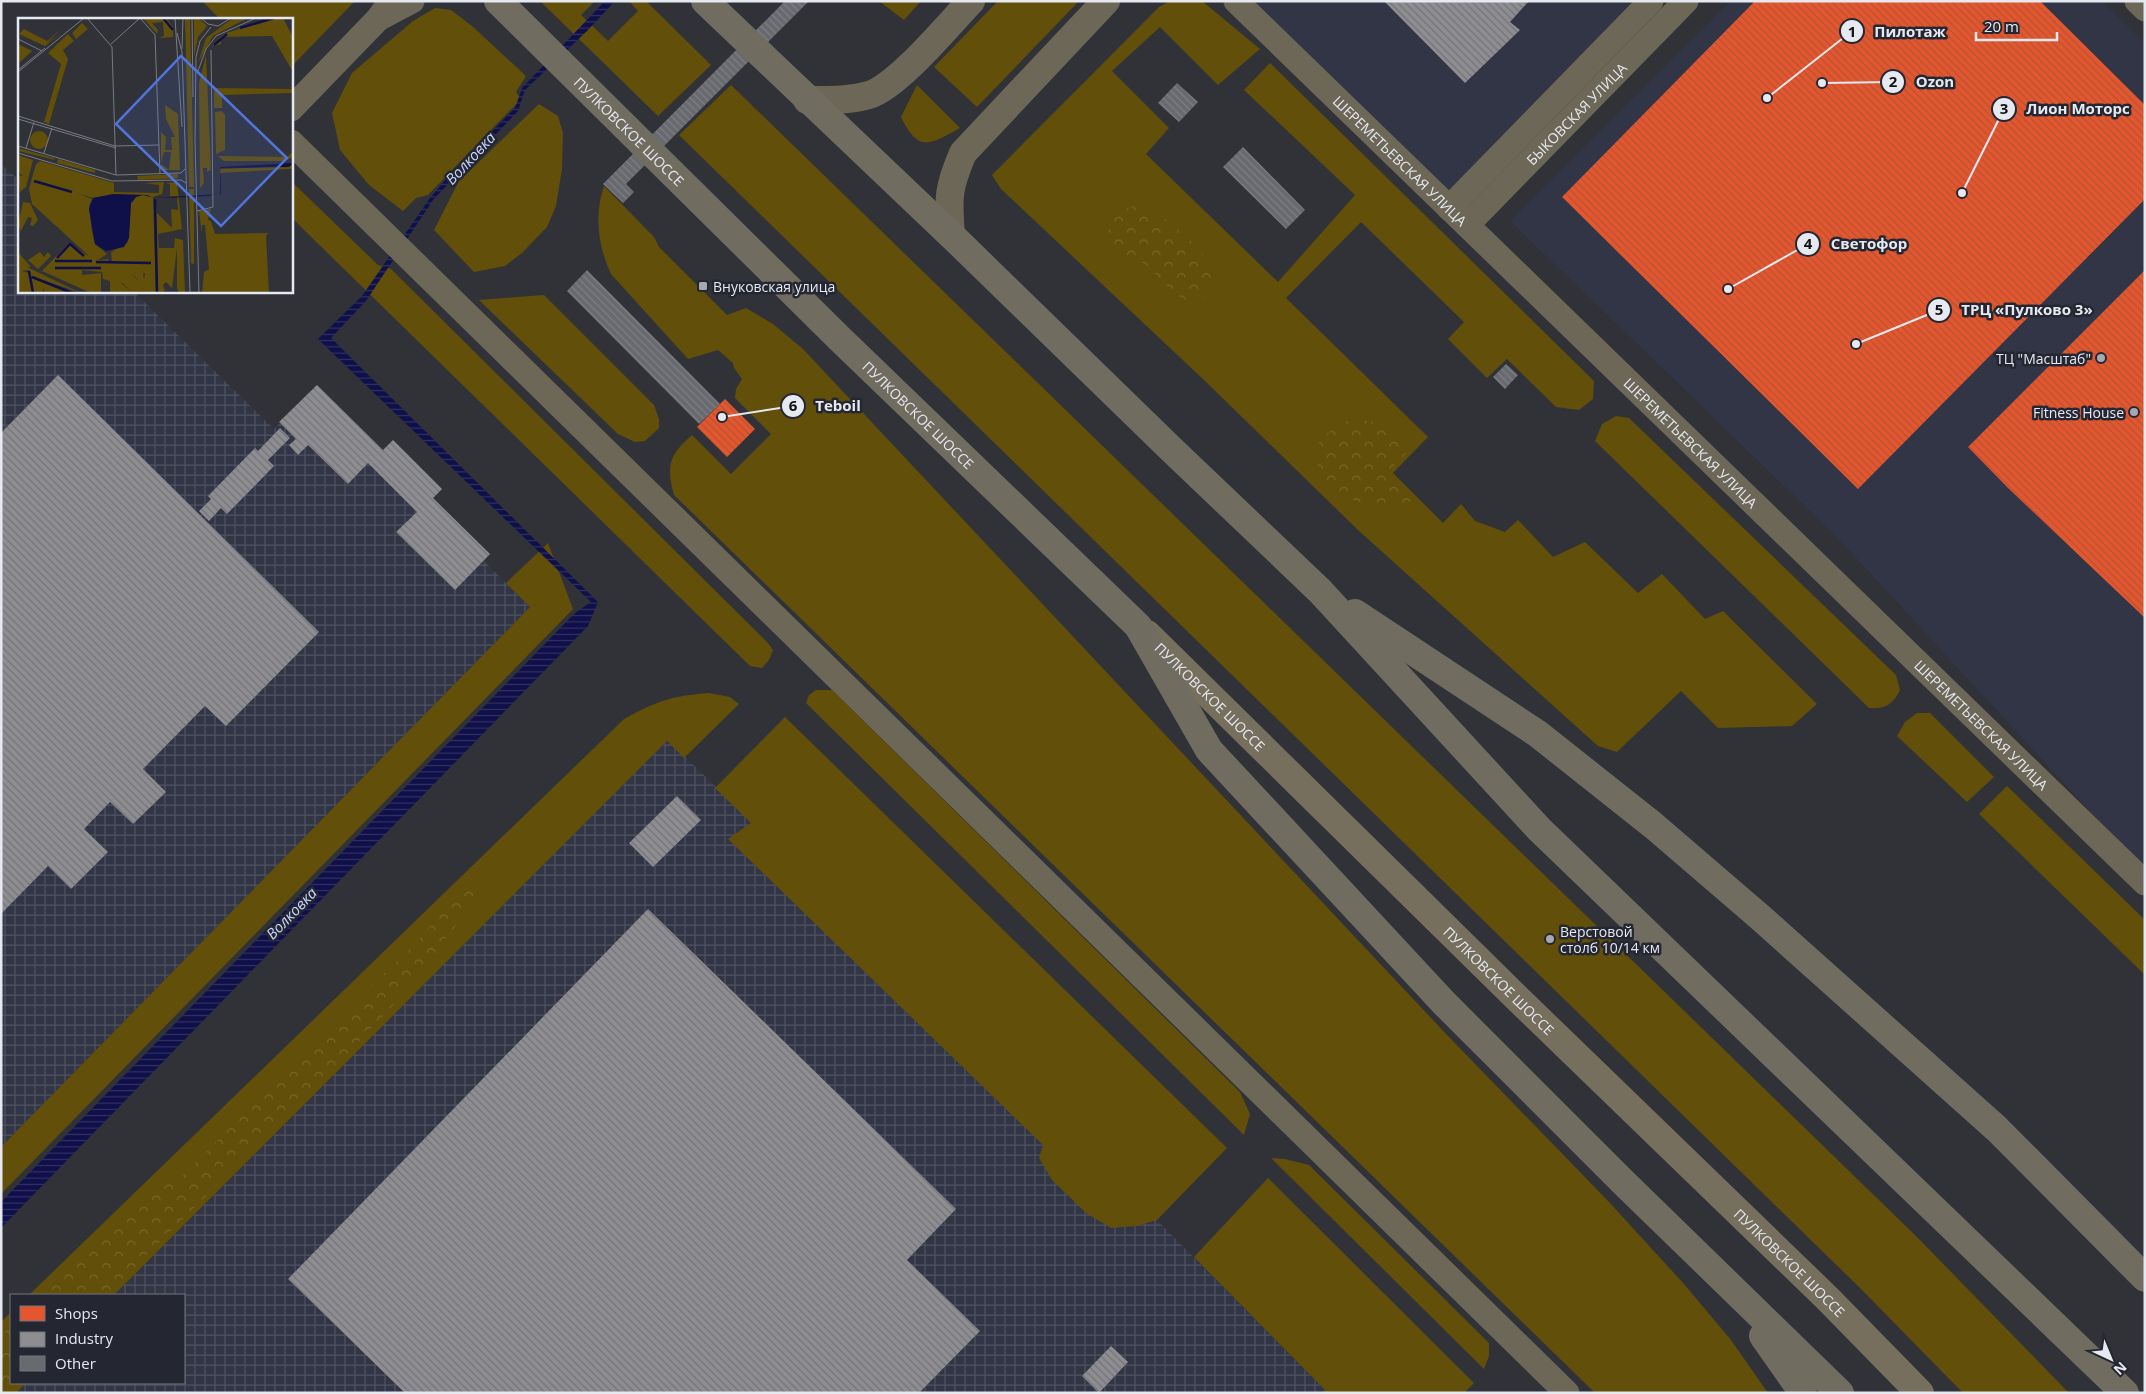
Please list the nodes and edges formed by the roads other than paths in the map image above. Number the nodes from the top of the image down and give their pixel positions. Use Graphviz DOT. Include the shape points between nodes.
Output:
graph roads {
  1 [pos="412,1"];
  2 [pos="498,1"];
  3 [pos="705,1"];
  4 [pos="971,1"];
  5 [pos="1106,1"];
  6 [pos="1236,1"];
  7 [pos="1651,1"];
  8 [pos="1686,1"];
  9 [pos="2137,1"];
  10 [pos="2145,9"];
  11 [pos="385,10"];
  12 [pos="807,100"];
  13 [pos="292,108"];
  14 [pos="292,143"];
  15 [pos="1449,208"];
  16 [pos="1467,226"];
  17 [pos="952,235"];
  18 [pos="1320,590"];
  19 [pos="1138,626"];
  20 [pos="2145,883"];
  21 [pos="2145,1278"];
  22 [pos="1728,1286"];
  23 [pos="1568,1393"];
  24 [pos="1803,1393"];
  25 [pos="1840,1393"];
  26 [pos="1920,1393"];
  27 [pos="2125,1393"];
  1 -- 11 [label="street"];
  2 -- 19 [label="highway, ПУЛКОВСКОЕ ШОССЕ" via="839,338"];
  3 -- 12 [label="highway"];
  4 -- 12 [label="street" via="885,86 870,95 842,101"];
  5 -- 17 [label="street" via="963,153 950,188 948,203"];
  6 -- 15 [label="street, ШЕРЕМЕТЬЕВСКАЯ УЛИЦА"];
  7 -- 15 [label="street, БЫКОВСКАЯ УЛИЦА"];
  8 -- 16 [label="street, БЫКОВСКАЯ УЛИЦА"];
  9 -- 10 [label="street"];
  11 -- 13 [label="street"];
  12 -- 17 [label="highway"];
  14 -- 23 [label="street"];
  15 -- 16 [label="street, ШЕРЕМЕТЬЕВСКАЯ УЛИЦА"];
  16 -- 20 [label="street, ШЕРЕМЕТЬЕВСКАЯ УЛИЦА"];
  17 -- 18 [label="highway"];
  18 -- 21 [label="highway" via="1538,734 1654,826 1997,1129"];
  18 -- 27 [label="highway" via="1540,829"];
  19 -- 22 [label="highway" via="1209,750 1444,1003"];
  19 -- 26 [label="main road, ПУЛКОВСКОЕ ШОССЕ" via="1822,1292"];
  22 -- 24 [label="highway"];
  22 -- 25 [label="highway"];
}
